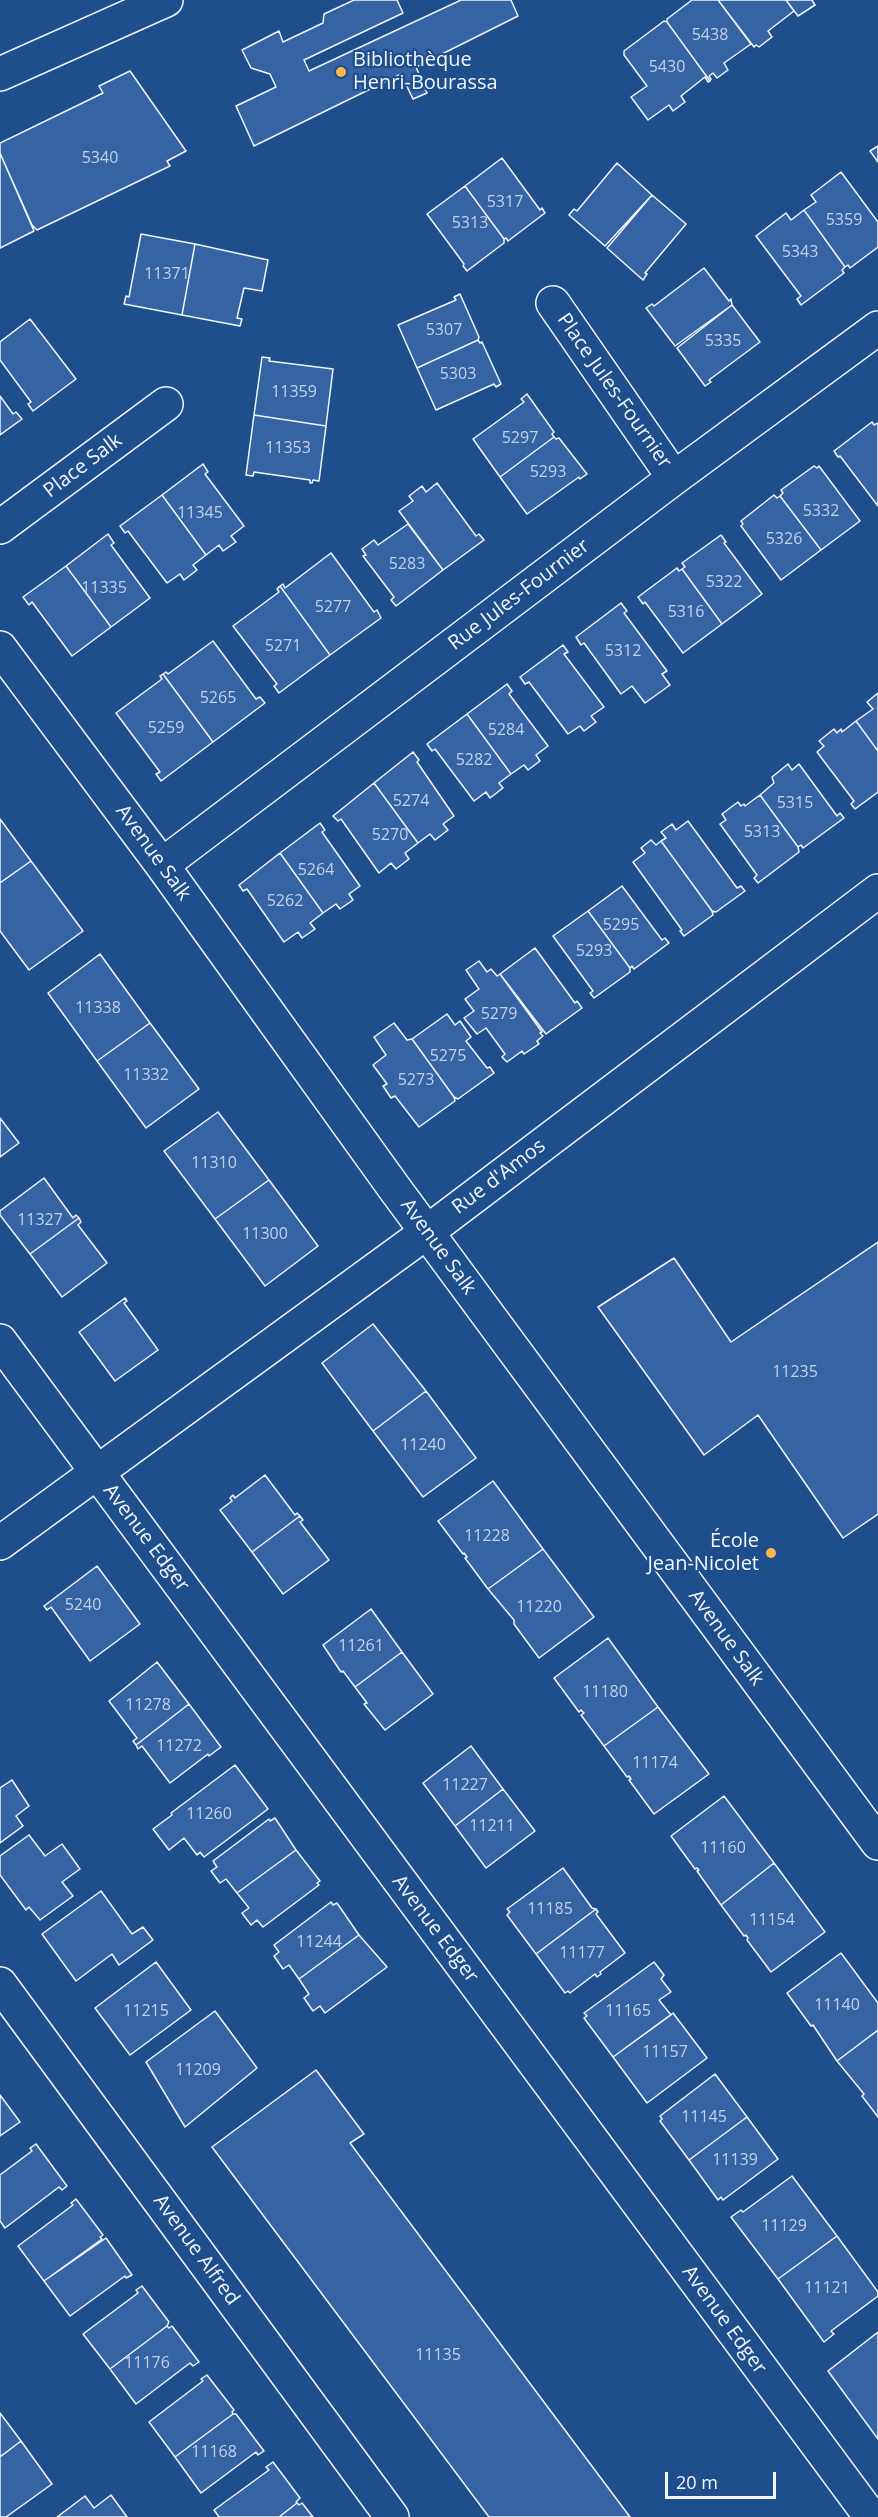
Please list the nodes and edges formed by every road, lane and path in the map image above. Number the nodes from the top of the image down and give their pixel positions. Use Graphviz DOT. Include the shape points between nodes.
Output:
graph roads {
  1 [pos="166,0"];
  2 [pos="0,74"];
  3 [pos="553,303"];
  4 [pos="878,328"];
  5 [pos="166,404"];
  6 [pos="674,478"];
  7 [pos="0,527"];
  8 [pos="0,648"];
  9 [pos="162,865"];
  10 [pos="878,891"];
  11 [pos="426,1232"];
  12 [pos="0,1341"];
  13 [pos="97,1472"];
  14 [pos="0,1543"];
  15 [pos="878,1844"];
  16 [pos="0,1984"];
  17 [pos="392,2517"];
  18 [pos="871,2517"];
  1 -- 2 [label="street"];
  3 -- 6 [label="street, Place Jules-Fournier"];
  4 -- 6 [label="street, Rue Jules-Fournier"];
  5 -- 7 [label="street, Place Salk"];
  6 -- 9 [label="street, Rue Jules-Fournier"];
  8 -- 9 [label="street, Avenue Salk"];
  9 -- 11 [label="street, Avenue Salk"];
  10 -- 11 [label="street, Rue d'Amos"];
  11 -- 13 [label="street, Rue d'Amos"];
  11 -- 15 [label="street, Avenue Salk"];
  12 -- 13 [label="street, Avenue Edger"];
  13 -- 14 [label="street, Rue d'Amos"];
  13 -- 18 [label="street, Avenue Edger"];
  16 -- 17 [label="street, Avenue Alfred"];
}
